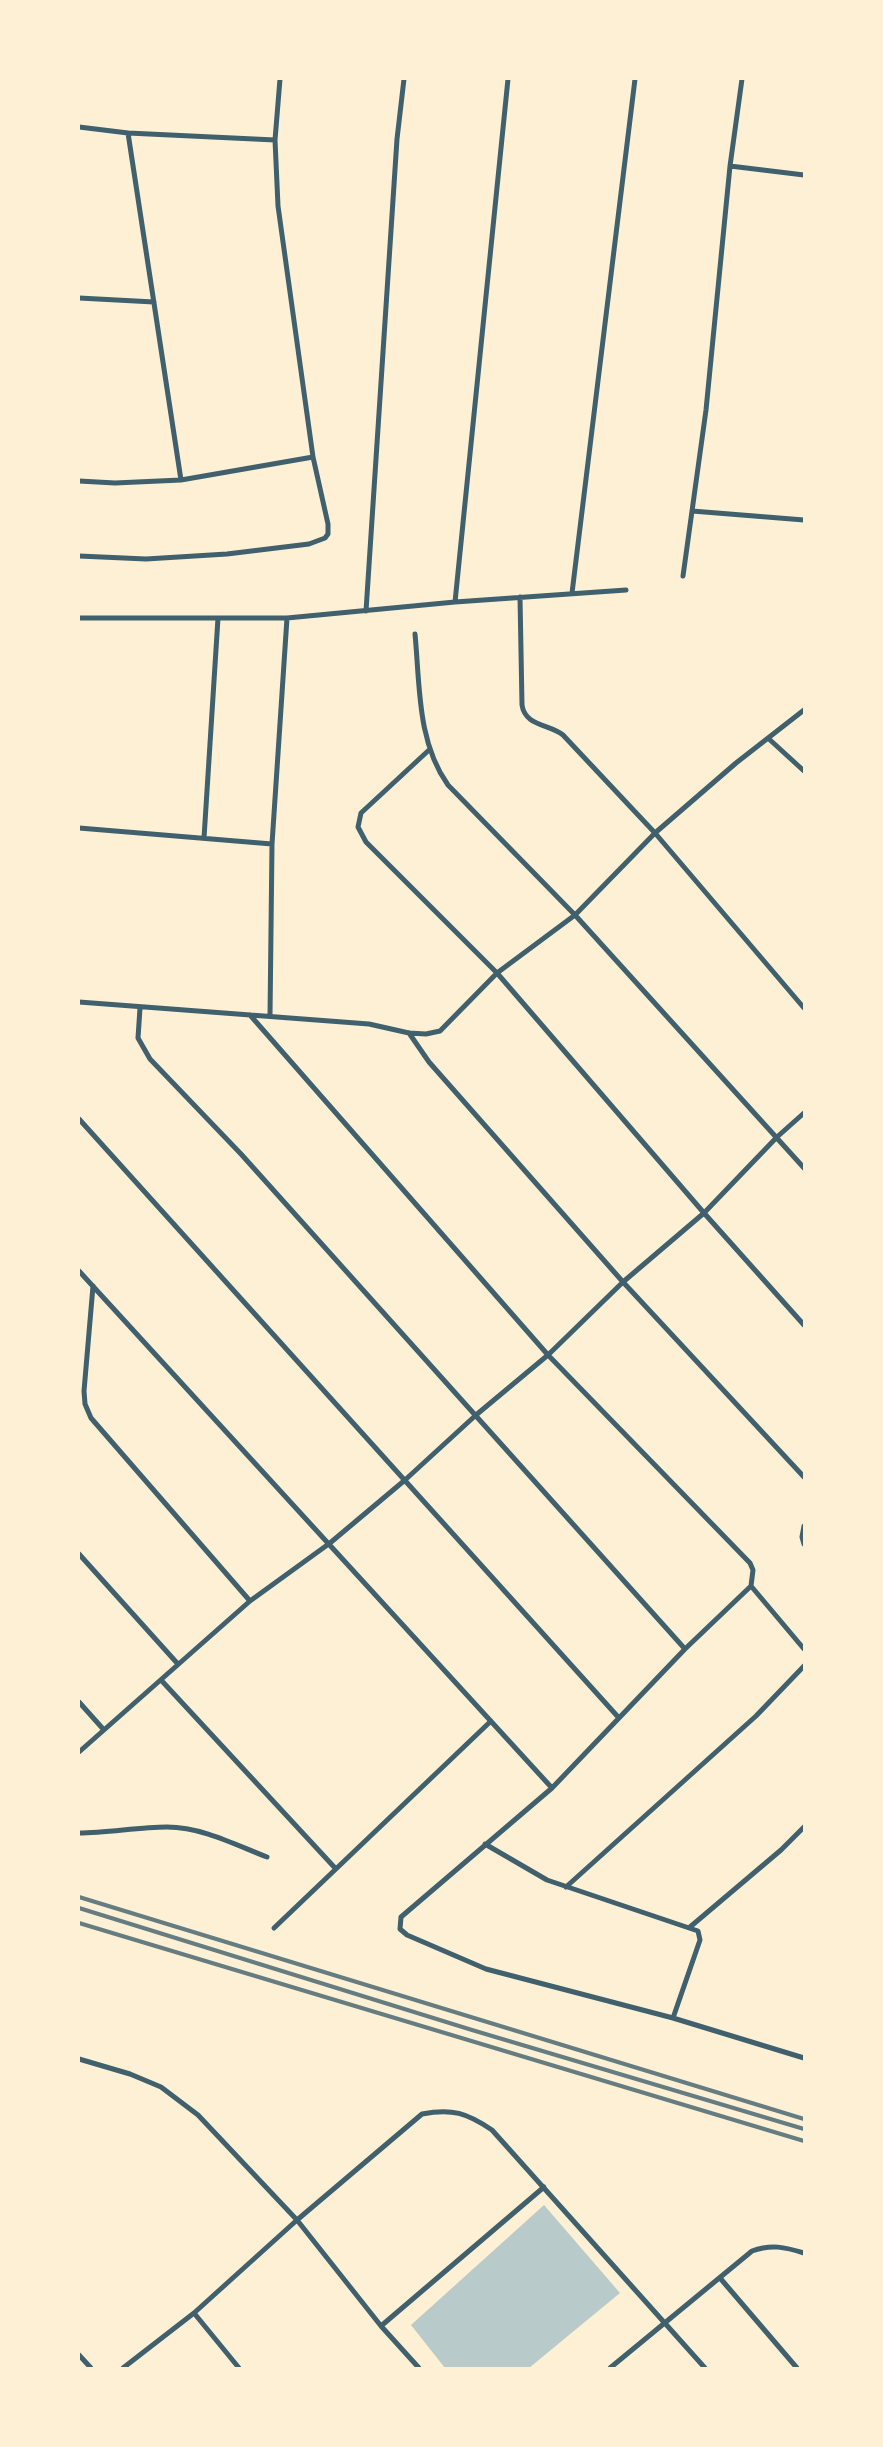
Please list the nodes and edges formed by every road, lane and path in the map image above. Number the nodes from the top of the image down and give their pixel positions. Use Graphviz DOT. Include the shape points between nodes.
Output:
graph roads {
  1 [pos="280,79"];
  2 [pos="404,79"];
  3 [pos="508,79"];
  4 [pos="635,79"];
  5 [pos="742,79"];
  6 [pos="79,127"];
  7 [pos="128,133"];
  8 [pos="275,140"];
  9 [pos="730,166"];
  10 [pos="804,175"];
  11 [pos="79,298"];
  12 [pos="154,302"];
  13 [pos="313,457"];
  14 [pos="182,480"];
  15 [pos="79,481"];
  16 [pos="692,511"];
  17 [pos="804,520"];
  18 [pos="79,556"];
  19 [pos="683,576"];
  20 [pos="626,590"];
  21 [pos="572,594"];
  22 [pos="520,597"];
  23 [pos="455,602"];
  24 [pos="366,611"];
  25 [pos="79,618"];
  26 [pos="218,618"];
  27 [pos="287,618"];
  28 [pos="415,634"];
  29 [pos="804,710"];
  30 [pos="769,739"];
  31 [pos="429,750"];
  32 [pos="804,771"];
  33 [pos="79,828"];
  34 [pos="655,833"];
  35 [pos="204,838"];
  36 [pos="272,844"];
  37 [pos="575,915"];
  38 [pos="497,973"];
  39 [pos="79,1002"];
  40 [pos="140,1008"];
  41 [pos="804,1008"];
  42 [pos="250,1015"];
  43 [pos="270,1016"];
  44 [pos="408,1033"];
  45 [pos="804,1113"];
  46 [pos="79,1119"];
  47 [pos="777,1137"];
  48 [pos="804,1168"];
  49 [pos="704,1213"];
  50 [pos="79,1271"];
  51 [pos="623,1282"];
  52 [pos="93,1286"];
  53 [pos="804,1326"];
  54 [pos="548,1355"];
  55 [pos="476,1415"];
  56 [pos="804,1477"];
  57 [pos="405,1480"];
  58 [pos="804,1526"];
  59 [pos="330,1543"];
  60 [pos="804,1544"];
  61 [pos="79,1554"];
  62 [pos="751,1586"];
  63 [pos="250,1601"];
  64 [pos="685,1649"];
  65 [pos="804,1649"];
  66 [pos="177,1663"];
  67 [pos="804,1666"];
  68 [pos="160,1680"];
  69 [pos="79,1702"];
  70 [pos="619,1718"];
  71 [pos="490,1721"];
  72 [pos="104,1730"];
  73 [pos="79,1752"];
  74 [pos="552,1788"];
  75 [pos="804,1827"];
  76 [pos="79,1833"];
  77 [pos="485,1844"];
  78 [pos="267,1857"];
  79 [pos="336,1869"];
  80 [pos="566,1887"];
  81 [pos="690,1927"];
  82 [pos="274,1928"];
  83 [pos="673,2018"];
  84 [pos="804,2058"];
  85 [pos="79,2059"];
  86 [pos="544,2187"];
  87 [pos="297,2220"];
  88 [pos="804,2253"];
  89 [pos="720,2278"];
  90 [pos="194,2313"];
  91 [pos="665,2324"];
  92 [pos="381,2326"];
  93 [pos="79,2354"];
  94 [pos="91,2368"];
  95 [pos="123,2368"];
  96 [pos="239,2368"];
  97 [pos="419,2368"];
  98 [pos="610,2368"];
  99 [pos="705,2368"];
  100 [pos="797,2368"];
  1 -- 8 [label="street"];
  2 -- 24 [label="street" via="395,158"];
  3 -- 23 [label="street"];
  4 -- 21 [label="street"];
  5 -- 9 [label="street"];
  6 -- 7 [label="street"];
  7 -- 8 [label="street"];
  7 -- 12 [label="street"];
  8 -- 13 [label="street" via="278,206"];
  9 -- 10 [label="street"];
  9 -- 16 [label="street" via="706,410"];
  11 -- 12 [label="street"];
  12 -- 14 [label="street"];
  13 -- 14 [label="street"];
  13 -- 18 [label="street" via="328,524 325,538 309,544 227,554 146,559"];
  14 -- 15 [label="street"];
  16 -- 17 [label="street"];
  16 -- 19 [label="street"];
  20 -- 21 [label="street"];
  21 -- 22 [label="street"];
  22 -- 23 [label="street"];
  22 -- 34 [label="street" via="522,705 525,716 563,735"];
  23 -- 24 [label="street"];
  24 -- 27 [label="street"];
  25 -- 26 [label="street"];
  26 -- 27 [label="street"];
  26 -- 35 [label="street"];
  27 -- 36 [label="street"];
  28 -- 31 [label="street" via="423,728"];
  29 -- 30 [label="street"];
  30 -- 32 [label="street"];
  30 -- 34 [label="street"];
  31 -- 37 [label="street" via="448,786"];
  31 -- 38 [label="street" via="361,813 358,822 360,832 366,842"];
  33 -- 35 [label="street"];
  34 -- 37 [label="street"];
  34 -- 41 [label="street"];
  35 -- 36 [label="street"];
  36 -- 43 [label="street"];
  37 -- 38 [label="street"];
  37 -- 47 [label="street"];
  38 -- 44 [label="street" via="440,1031"];
  38 -- 49 [label="street"];
  39 -- 40 [label="street"];
  40 -- 42 [label="street"];
  40 -- 55 [label="street" via="138,1038 150,1059 248,1161"];
  42 -- 43 [label="street"];
  42 -- 54 [label="street"];
  43 -- 44 [label="street" via="369,1024"];
  44 -- 51 [label="street"];
  45 -- 47 [label="street"];
  46 -- 57 [label="street"];
  47 -- 48 [label="street"];
  47 -- 49 [label="street"];
  49 -- 51 [label="street"];
  49 -- 53 [label="street"];
  50 -- 52 [label="street"];
  51 -- 54 [label="street"];
  51 -- 56 [label="street"];
  52 -- 59 [label="street"];
  52 -- 63 [label="street" via="84,1391 91,1418"];
  54 -- 55 [label="street"];
  54 -- 62 [label="street" via="750,1563 753,1570"];
  55 -- 57 [label="street"];
  55 -- 64 [label="street"];
  57 -- 59 [label="street"];
  57 -- 70 [label="street"];
  58 -- 60 [label="street"];
  59 -- 63 [label="street"];
  59 -- 71 [label="street"];
  61 -- 66 [label="street"];
  62 -- 64 [label="street"];
  62 -- 65 [label="street"];
  63 -- 66 [label="street"];
  64 -- 70 [label="street"];
  66 -- 68 [label="street"];
  67 -- 80 [label="street" via="756,1716"];
  68 -- 72 [label="street"];
  68 -- 79 [label="street"];
  69 -- 72 [label="street"];
  70 -- 74 [label="street"];
  71 -- 74 [label="street"];
  71 -- 79 [label="street"];
  72 -- 73 [label="street"];
  74 -- 77 [label="street"];
  75 -- 81 [label="street"];
  76 -- 78 [label="street" via="168,1827 195,1830"];
  77 -- 80 [label="street" via="546,1880"];
  77 -- 83 [label="street" via="402,1917 400,1929 486,1969"];
  79 -- 82 [label="street"];
  80 -- 81 [label="street"];
  81 -- 83 [label="street" via="700,1936"];
  83 -- 84 [label="street"];
  85 -- 87 [label="street" via="130,2074 180,2099"];
  86 -- 87 [label="street" via="492,2130 472,2116 438,2111 422,2114"];
  86 -- 91 [label="street"];
  86 -- 92 [label="street"];
  87 -- 90 [label="street"];
  87 -- 92 [label="street"];
  88 -- 89 [label="street" via="765,2246 752,2251"];
  89 -- 91 [label="street"];
  89 -- 100 [label="street"];
  90 -- 95 [label="street"];
  90 -- 96 [label="street"];
  91 -- 98 [label="street"];
  91 -- 99 [label="street"];
  92 -- 97 [label="street"];
  93 -- 94 [label="street"];
}
